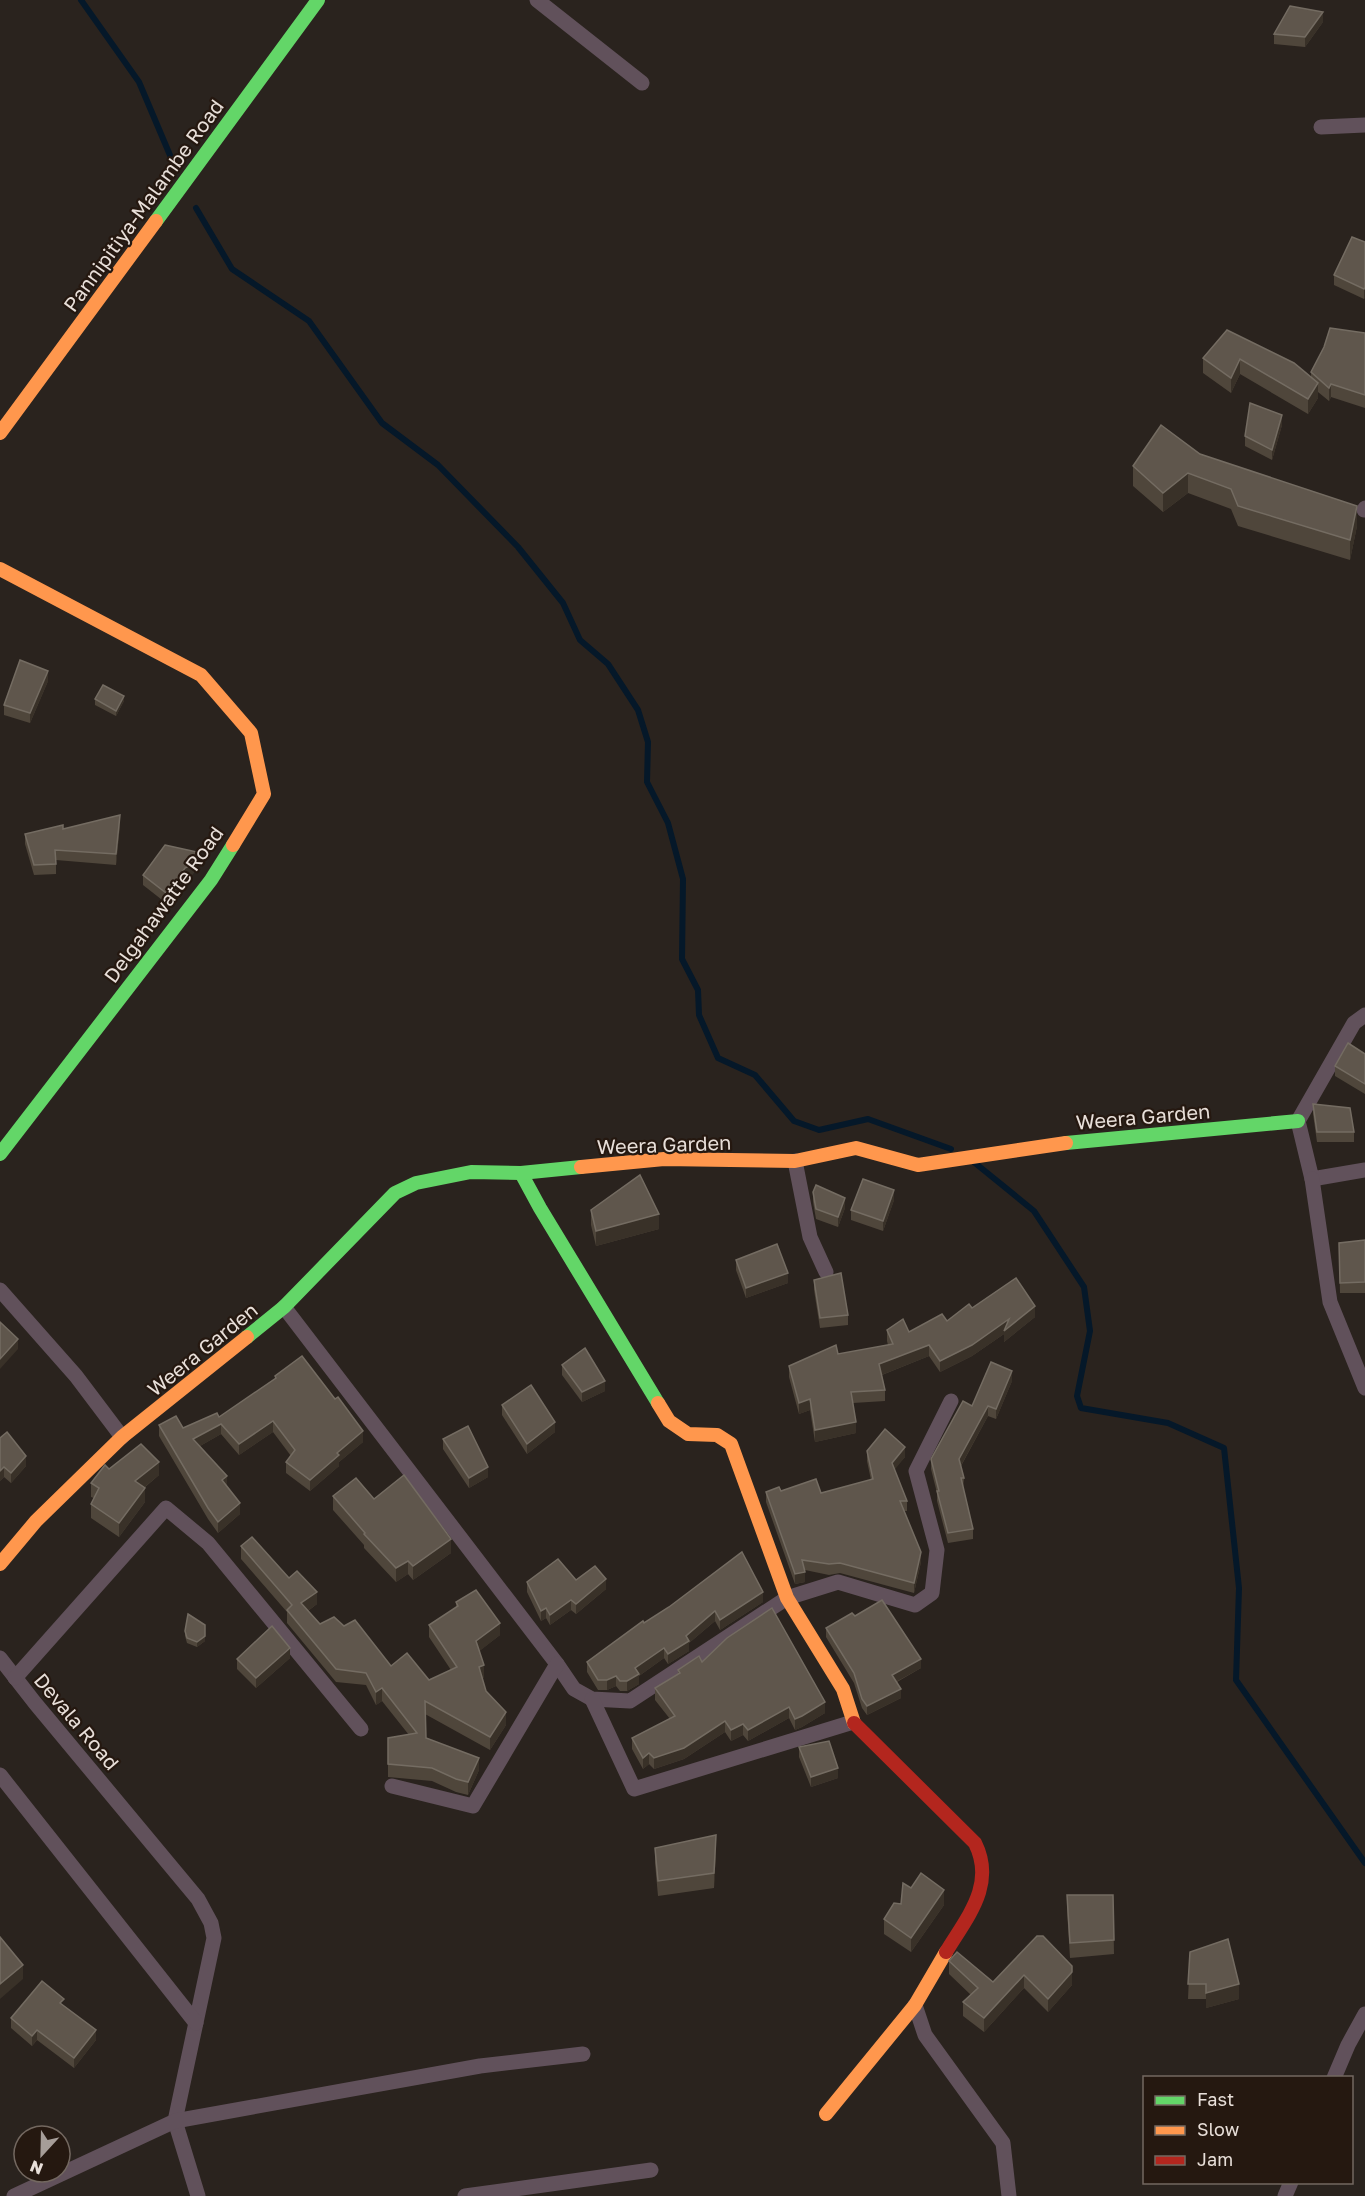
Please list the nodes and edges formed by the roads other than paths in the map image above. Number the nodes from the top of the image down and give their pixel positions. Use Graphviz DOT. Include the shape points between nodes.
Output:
graph roads {
  1 [pos="318,0"];
  2 [pos="537,0"];
  3 [pos="642,83"];
  4 [pos="1365,126"];
  5 [pos="1321,127"];
  6 [pos="0,433"];
  7 [pos="0,569"];
  8 [pos="1365,1015"];
  9 [pos="1298,1121"];
  10 [pos="0,1154"];
  11 [pos="795,1161"];
  12 [pos="1365,1170"];
  13 [pos="521,1173"];
  14 [pos="1312,1179"];
  15 [pos="826,1272"];
  16 [pos="0,1290"];
  17 [pos="284,1307"];
  18 [pos="1365,1388"];
  19 [pos="951,1401"];
  20 [pos="122,1437"];
  21 [pos="0,1563"];
  22 [pos="787,1598"];
  23 [pos="0,1658"];
  24 [pos="557,1664"];
  25 [pos="15,1678"];
  26 [pos="592,1699"];
  27 [pos="853,1722"];
  28 [pos="361,1729"];
  29 [pos="0,1775"];
  30 [pos="392,1786"];
  31 [pos="915,2005"];
  32 [pos="1365,2014"];
  33 [pos="196,2023"];
  34 [pos="583,2054"];
  35 [pos="1335,2076"];
  36 [pos="826,2114"];
  37 [pos="175,2121"];
  38 [pos="651,2170"];
  39 [pos="14,2196"];
  40 [pos="198,2196"];
  41 [pos="465,2196"];
  42 [pos="1009,2196"];
  1 -- 6 [label="street, Pannipitiya-Malambe Road"];
  2 -- 3 [label="street"];
  4 -- 5 [label="street"];
  7 -- 10 [label="street, Delgahawatte Road" via="201,675 251,733 264,794 212,880"];
  8 -- 9 [label="street" via="1354,1023"];
  9 -- 11 [label="street, Weera Garden" via="1086,1140 918,1165 856,1148"];
  9 -- 14 [label="street"];
  11 -- 13 [label="street, Weera Garden" via="664,1159"];
  11 -- 15 [label="street" via="810,1237"];
  12 -- 14 [label="street"];
  13 -- 17 [label="street, Weera Garden" via="471,1172 416,1183 395,1193"];
  13 -- 22 [label="street" via="669,1421 688,1434 717,1436 731,1444"];
  14 -- 18 [label="street" via="1330,1302"];
  16 -- 20 [label="street" via="76,1376"];
  17 -- 20 [label="street, Weera Garden"];
  17 -- 24 [label="street"];
  19 -- 22 [label="street" via="915,1471 937,1550 932,1593 915,1605 838,1582"];
  20 -- 21 [label="street, Weera Garden" via="36,1521"];
  22 -- 26 [label="street" via="630,1701"];
  22 -- 27 [label="street" via="843,1689"];
  23 -- 25 [label="street"];
  24 -- 26 [label="street" via="574,1689"];
  24 -- 30 [label="street" via="473,1806"];
  25 -- 28 [label="street, Devala Road" via="166,1508 208,1543"];
  25 -- 33 [label="street, Devala Road" via="198,1899 211,1923 214,1938"];
  26 -- 27 [label="street" via="634,1789"];
  27 -- 31 [label="street" via="975,1843 982,1857 981,1892"];
  29 -- 33 [label="street"];
  31 -- 36 [label="street"];
  31 -- 42 [label="street" via="925,2036 1003,2142"];
  32 -- 35 [label="street"];
  33 -- 37 [label="street, Devala Road"];
  34 -- 37 [label="street" via="480,2066"];
  37 -- 39 [label="street"];
  37 -- 40 [label="street, Devala Road"];
  38 -- 41 [label="street"];
}
